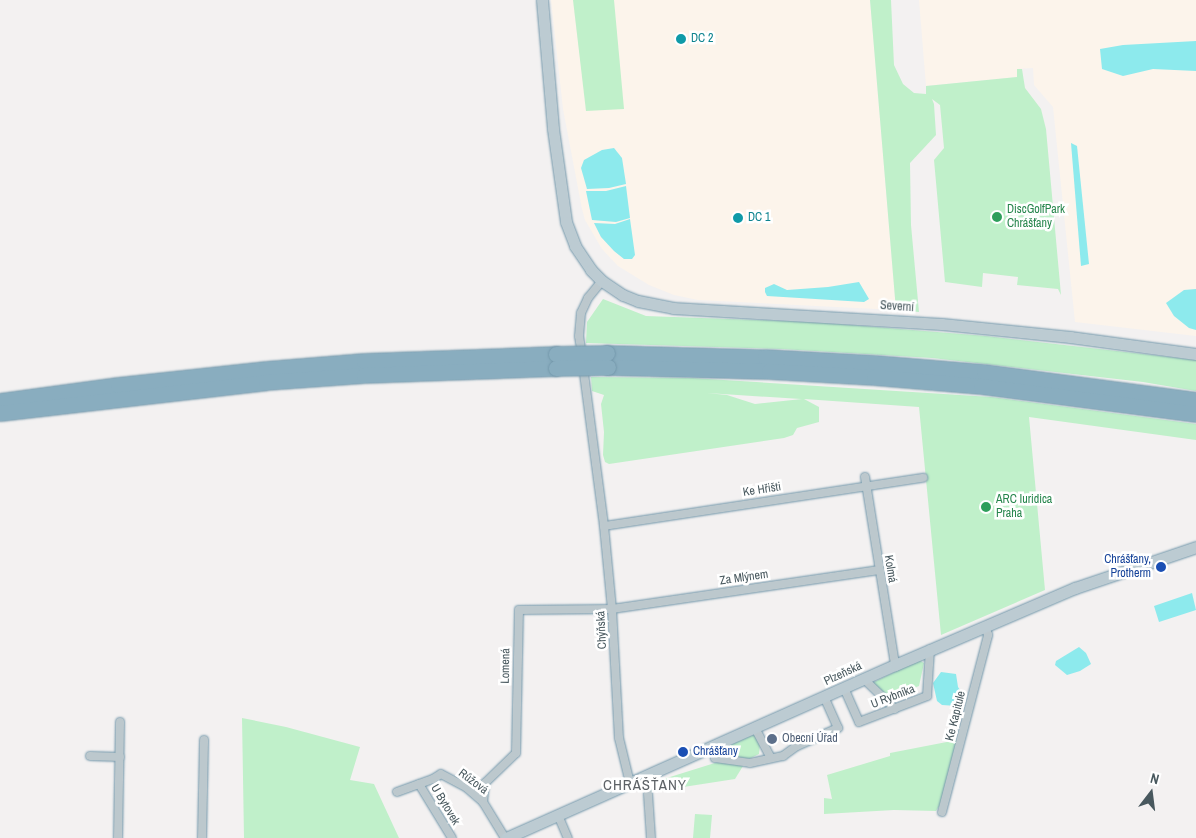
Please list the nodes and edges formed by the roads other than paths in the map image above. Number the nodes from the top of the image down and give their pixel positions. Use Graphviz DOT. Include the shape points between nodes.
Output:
graph roads {
  1 [pos="542,0"];
  2 [pos="602,281"];
  3 [pos="1196,354"];
  4 [pos="608,360"];
  5 [pos="556,361"];
  6 [pos="1196,400"];
  7 [pos="0,401"];
  8 [pos="0,413"];
  9 [pos="1196,414"];
  10 [pos="865,477"];
  11 [pos="923,478"];
  12 [pos="866,486"];
  13 [pos="604,526"];
  14 [pos="1196,547"];
  15 [pos="879,570"];
  16 [pos="612,609"];
  17 [pos="985,626"];
  18 [pos="930,649"];
  19 [pos="895,665"];
  20 [pos="864,679"];
  21 [pos="844,688"];
  22 [pos="824,697"];
  23 [pos="895,709"];
  24 [pos="120,722"];
  25 [pos="755,728"];
  26 [pos="204,740"];
  27 [pos="714,747"];
  28 [pos="90,756"];
  29 [pos="120,757"];
  30 [pos="771,758"];
  31 [pos="630,783"];
  32 [pos="419,784"];
  33 [pos="397,792"];
  34 [pos="648,794"];
  35 [pos="483,802"];
  36 [pos="942,812"];
  37 [pos="558,815"];
  38 [pos="118,838"];
  39 [pos="202,838"];
  40 [pos="452,838"];
  41 [pos="506,838"];
  42 [pos="568,838"];
  43 [pos="651,838"];
  1 -- 2 [label="street, Severní" via="553,129 566,222 575,246"];
  2 -- 3 [label="street, Severní" via="638,301 672,308 942,324"];
  2 -- 13 [label="street, Chýňská" via="584,306 579,336"];
  4 -- 5 [label="highway, bridge"];
  4 -- 6 [label="highway" via="765,357 984,372"];
  4 -- 9 [label="highway" via="981,386"];
  5 -- 7 [label="highway" via="364,361 118,384"];
  5 -- 8 [label="highway" via="266,382"];
  10 -- 12 [label="street, Kolmá"];
  11 -- 12 [label="street, Ke Hřišti"];
  12 -- 13 [label="street, Ke Hřišti"];
  12 -- 15 [label="street, Kolmá"];
  13 -- 16 [label="street, Chýňská"];
  14 -- 17 [label="street, Plzeňská" via="1075,588"];
  15 -- 16 [label="street, Za Mlýnem"];
  15 -- 19 [label="street, Kolmá"];
  16 -- 31 [label="street, Chýňská" via="619,738"];
  16 -- 35 [label="street, Lomená" via="519,610 516,754 485,783"];
  17 -- 18 [label="street, Plzeňská"];
  17 -- 36 [label="street, Ke Kapitule" via="988,635"];
  18 -- 19 [label="street, Plzeňská"];
  18 -- 23 [label="street, U Rybníka" via="927,696"];
  19 -- 20 [label="street, Plzeňská"];
  20 -- 21 [label="street, Plzeňská"];
  20 -- 23 [label="street"];
  21 -- 22 [label="street, Plzeňská"];
  21 -- 23 [label="street, U Rybníka" via="859,722"];
  22 -- 25 [label="street, Plzeňská"];
  22 -- 30 [label="street" via="838,728 797,746 783,756"];
  24 -- 29 [label="street"];
  25 -- 27 [label="street, Plzeňská"];
  25 -- 30 [label="street"];
  26 -- 39 [label="street"];
  27 -- 30 [label="street" via="715,758 750,763"];
  27 -- 31 [label="street, Plzeňská"];
  28 -- 29 [label="street"];
  29 -- 38 [label="street"];
  31 -- 37 [label="street, Plzeňská"];
  32 -- 33 [label="street"];
  32 -- 35 [label="street, Růžová" via="441,774 467,788"];
  32 -- 40 [label="street, U Bytovek"];
  34 -- 43 [label="street"];
  35 -- 41 [label="street, Růžová"];
  37 -- 41 [label="street, Plzeňská"];
  37 -- 42 [label="street"];
}
